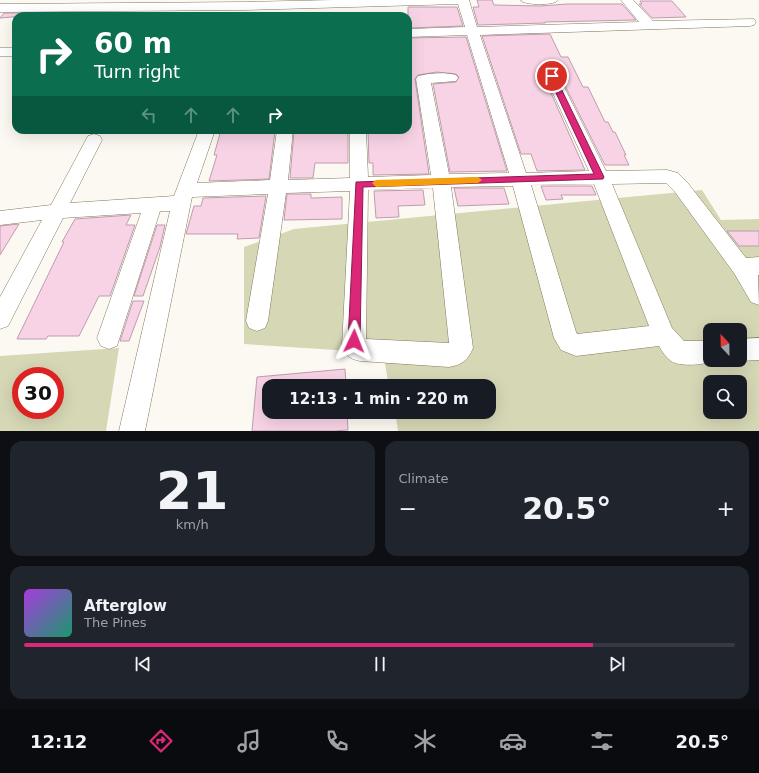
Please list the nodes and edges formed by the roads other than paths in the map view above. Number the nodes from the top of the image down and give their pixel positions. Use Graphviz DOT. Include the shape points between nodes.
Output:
graph roads {
  1 [pos="7,0"];
  2 [pos="463,0"];
  3 [pos="527,0"];
  4 [pos="552,0"];
  5 [pos="627,0"];
  6 [pos="170,3"];
  7 [pos="231,3"];
  8 [pos="358,3"];
  9 [pos="57,4"];
  10 [pos="111,4"];
  11 [pos="0,8"];
  12 [pos="244,11"];
  13 [pos="358,12"];
  14 [pos="750,22"];
  15 [pos="649,25"];
  16 [pos="412,33"];
  17 [pos="473,36"];
  18 [pos="563,39"];
  19 [pos="0,41"];
  20 [pos="12,41"];
  21 [pos="412,43"];
  22 [pos="0,52"];
  23 [pos="12,52"];
  24 [pos="552,76"];
  25 [pos="452,78"];
  26 [pos="415,79"];
  27 [pos="206,134"];
  28 [pos="285,134"];
  29 [pos="358,134"];
  30 [pos="94,140"];
  31 [pos="600,177"];
  32 [pos="520,180"];
  33 [pos="440,181"];
  34 [pos="359,184"];
  35 [pos="278,187"];
  36 [pos="184,197"];
  37 [pos="153,205"];
  38 [pos="57,211"];
  39 [pos="0,218"];
  40 [pos="750,267"];
  41 [pos="759,296"];
  42 [pos="0,318"];
  43 [pos="257,321"];
  44 [pos="664,335"];
  45 [pos="109,338"];
  46 [pos="759,349"];
  47 [pos="747,350"];
  48 [pos="703,352"];
  49 [pos="132,431"];
  1 -- 11 [label="street"];
  2 -- 8 [label="street"];
  2 -- 17 [label="street"];
  3 -- 4 [label="street"];
  5 -- 15 [label="street"];
  6 -- 7 [label="street"];
  6 -- 10 [label="street"];
  7 -- 12 [label="street"];
  8 -- 12 [label="street"];
  8 -- 13 [label="street"];
  9 -- 10 [label="street"];
  9 -- 11 [label="street"];
  14 -- 15 [label="street"];
  15 -- 17 [label="street"];
  16 -- 17 [label="street"];
  17 -- 18 [label="street"];
  17 -- 21 [label="street"];
  17 -- 32 [label="street"];
  19 -- 20 [label="street"];
  22 -- 23 [label="street"];
  24 -- 31 [label="street"];
  25 -- 26 [label="street"];
  26 -- 33 [label="street"];
  27 -- 36 [label="street"];
  28 -- 35 [label="street"];
  29 -- 34 [label="street"];
  30 -- 38 [label="street"];
  31 -- 32 [label="street"];
  31 -- 40 [label="street" via="662,175 672,178"];
  31 -- 44 [label="street"];
  32 -- 33 [label="street"];
  32 -- 44 [label="street" via="563,333 569,342 576,345"];
  33 -- 34 [label="street"];
  33 -- 34 [label="street" via="461,348 456,354 449,355 360,350 354,346"];
  34 -- 35 [label="street"];
  35 -- 36 [label="street"];
  35 -- 43 [label="street"];
  36 -- 37 [label="street"];
  36 -- 49 [label="street"];
  37 -- 38 [label="street"];
  37 -- 45 [label="street"];
  38 -- 39 [label="street"];
  38 -- 42 [label="street"];
  40 -- 41 [label="street"];
  44 -- 48 [label="street" via="680,353"];
  46 -- 47 [label="street"];
}
